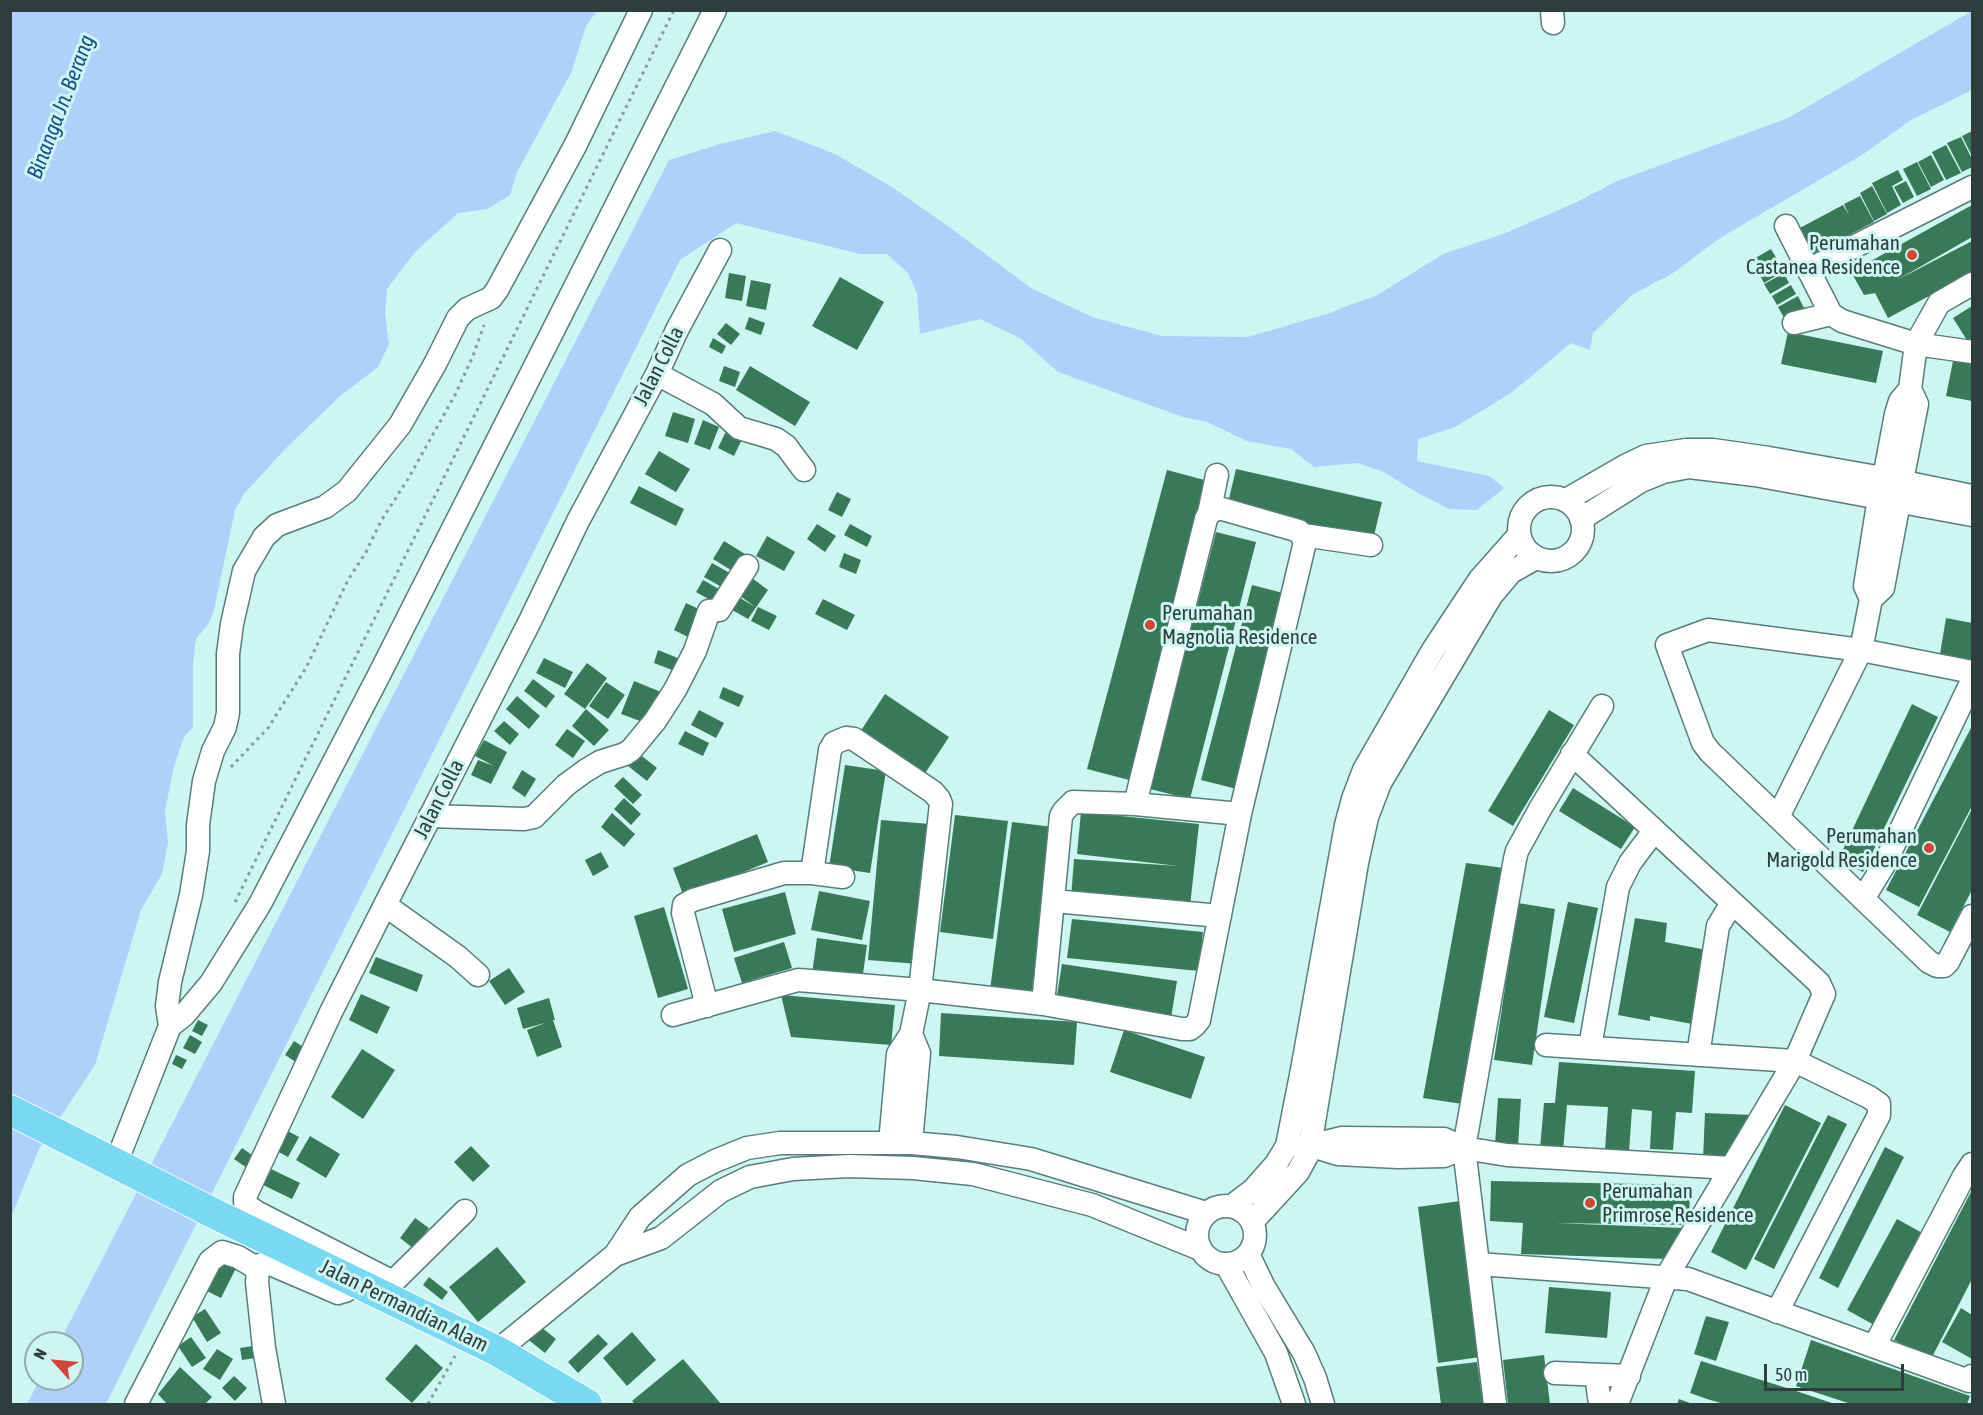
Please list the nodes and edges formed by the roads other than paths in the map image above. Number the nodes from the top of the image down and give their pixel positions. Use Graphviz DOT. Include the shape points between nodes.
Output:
graph roads {
  1 [pos="641,10"];
  2 [pos="715,10"];
  3 [pos="1972,187"];
  4 [pos="1786,226"];
  5 [pos="720,250"];
  6 [pos="1808,270"];
  7 [pos="1972,284"];
  8 [pos="1831,314"];
  9 [pos="1794,323"];
  10 [pos="1916,344"];
  11 [pos="1972,352"];
  12 [pos="657,374"];
  13 [pos="804,470"];
  14 [pos="1217,475"];
  15 [pos="1891,490"];
  16 [pos="1972,496"];
  17 [pos="1566,500"];
  18 [pos="1209,513"];
  19 [pos="1972,515"];
  20 [pos="1581,519"];
  21 [pos="1303,535"];
  22 [pos="1519,535"];
  23 [pos="1371,545"];
  24 [pos="1536,558"];
  25 [pos="747,566"];
  26 [pos="1861,650"];
  27 [pos="1972,672"];
  28 [pos="1972,681"];
  29 [pos="1602,706"];
  30 [pos="1572,754"];
  31 [pos="1135,804"];
  32 [pos="1240,814"];
  33 [pos="430,816"];
  34 [pos="1778,817"];
  35 [pos="1654,831"];
  36 [pos="812,873"];
  37 [pos="843,877"];
  38 [pos="1863,899"];
  39 [pos="1054,901"];
  40 [pos="1732,903"];
  41 [pos="385,905"];
  42 [pos="1220,916"];
  43 [pos="1972,916"];
  44 [pos="478,975"];
  45 [pos="920,990"];
  46 [pos="1043,1004"];
  47 [pos="707,1006"];
  48 [pos="673,1015"];
  49 [pos="170,1026"];
  50 [pos="1545,1044"];
  51 [pos="1590,1047"];
  52 [pos="1698,1055"];
  53 [pos="1795,1061"];
  54 [pos="10,1110"];
  55 [pos="900,1143"];
  56 [pos="1287,1146"];
  57 [pos="1310,1146"];
  58 [pos="1464,1148"];
  59 [pos="1972,1164"];
  60 [pos="122,1166"];
  61 [pos="1731,1168"];
  62 [pos="1076,1172"];
  63 [pos="1069,1199"];
  64 [pos="1232,1206"];
  65 [pos="465,1211"];
  66 [pos="1206,1213"];
  67 [pos="1252,1222"];
  68 [pos="1200,1249"];
  69 [pos="1248,1254"];
  70 [pos="615,1255"];
  71 [pos="1226,1264"];
  72 [pos="1478,1264"];
  73 [pos="258,1269"];
  74 [pos="1667,1276"];
  75 [pos="357,1283"];
  76 [pos="390,1289"];
  77 [pos="1777,1312"];
  78 [pos="1875,1346"];
  79 [pos="497,1351"];
  80 [pos="1555,1373"];
  81 [pos="1596,1375"];
  82 [pos="1629,1376"];
  83 [pos="1971,1379"];
  84 [pos="136,1404"];
  85 [pos="274,1404"];
  86 [pos="587,1404"];
  87 [pos="1294,1404"];
  88 [pos="1323,1404"];
  89 [pos="1495,1404"];
  90 [pos="1600,1404"];
  91 [pos="1617,1404"];
  1 -- 49 [label="street" via="575,146 491,298 467,309 458,318 400,424 347,491 325,507 277,525 264,537 244,571 228,654 228,713 204,781 191,895 170,982"];
  2 -- 49 [label="street" via="380,675 260,904 211,984"];
  3 -- 6 [label="street"];
  4 -- 6 [label="street"];
  5 -- 12 [label="street, Jalan Colla"];
  6 -- 8 [label="street"];
  7 -- 10 [label="street" via="1939,303"];
  8 -- 9 [label="street"];
  8 -- 10 [label="street"];
  10 -- 11 [label="street"];
  10 -- 15 [label="street" via="1910,389 1898,407"];
  12 -- 13 [label="street" via="713,404 739,428 776,439"];
  12 -- 33 [label="street, Jalan Colla" via="578,520"];
  14 -- 18 [label="street"];
  15 -- 16 [label="street"];
  15 -- 17 [label="street" via="1722,452 1686,450 1646,456"];
  15 -- 19 [label="street"];
  15 -- 20 [label="street" via="1689,467 1641,481"];
  15 -- 26 [label="street" via="1883,588 1871,599"];
  17 -- 20 [label="street"];
  17 -- 22 [label="street" via="1549,496 1533,502 1521,516"];
  18 -- 21 [label="street" via="1219,508 1294,528"];
  18 -- 31 [label="street"];
  20 -- 24 [label="street" via="1581,539 1570,554 1554,561"];
  21 -- 23 [label="street"];
  21 -- 32 [label="street" via="1305,542"];
  22 -- 24 [label="street"];
  22 -- 56 [label="street" via="1480,579 1433,650 1364,770 1346,825"];
  24 -- 57 [label="street" via="1512,572 1491,596 1384,773 1375,796 1357,863"];
  25 -- 33 [label="street" via="719,610 709,611 675,690 631,750 585,771 534,817"];
  26 -- 27 [label="street"];
  26 -- 34 [label="street"];
  26 -- 34 [label="street" via="1708,630 1667,645 1703,743"];
  28 -- 38 [label="street" via="1885,863"];
  29 -- 30 [label="street"];
  30 -- 35 [label="street"];
  30 -- 58 [label="street" via="1517,850"];
  31 -- 32 [label="street"];
  31 -- 39 [label="street" via="1083,801 1073,802 1064,810"];
  32 -- 42 [label="street"];
  33 -- 41 [label="street, Jalan Colla"];
  34 -- 38 [label="street"];
  35 -- 40 [label="street"];
  35 -- 51 [label="street" via="1617,887"];
  36 -- 37 [label="street"];
  36 -- 45 [label="street" via="834,743 846,738 854,740 933,792 941,804"];
  36 -- 47 [label="street" via="784,873 684,905"];
  38 -- 43 [label="street" via="1937,966 1948,962"];
  39 -- 42 [label="street"];
  39 -- 46 [label="street"];
  40 -- 52 [label="street" via="1719,927"];
  40 -- 53 [label="street" via="1823,989"];
  41 -- 44 [label="street"];
  41 -- 76 [label="street, Jalan Colla" via="331,1012 245,1202"];
  42 -- 46 [label="street" via="1199,1020 1190,1029"];
  45 -- 46 [label="street"];
  45 -- 47 [label="street" via="798,980"];
  45 -- 55 [label="street" via="911,1034 898,1054"];
  47 -- 48 [label="street"];
  49 -- 60 [label="street"];
  50 -- 51 [label="street"];
  51 -- 52 [label="street"];
  52 -- 53 [label="street"];
  53 -- 61 [label="street"];
  53 -- 77 [label="street" via="1876,1101 1880,1110"];
  54 -- 60 [label="main road, Jalan Permandian Alam"];
  55 -- 62 [label="street" via="1030,1159"];
  55 -- 70 [label="street" via="780,1143 747,1148 688,1175 640,1217"];
  56 -- 57 [label="street"];
  56 -- 64 [label="street" via="1253,1191"];
  57 -- 58 [label="street" via="1342,1138 1443,1139"];
  57 -- 67 [label="street" via="1298,1172"];
  58 -- 61 [label="street" via="1507,1155"];
  58 -- 72 [label="street"];
  59 -- 78 [label="street"];
  60 -- 75 [label="main road, Jalan Permandian Alam"];
  61 -- 74 [label="street"];
  62 -- 63 [label="street"];
  62 -- 66 [label="street"];
  63 -- 68 [label="street"];
  63 -- 70 [label="street" via="973,1174 913,1168 793,1169 750,1178 721,1191 661,1238"];
  64 -- 66 [label="street"];
  64 -- 67 [label="street"];
  65 -- 76 [label="street"];
  66 -- 68 [label="street" via="1197,1226"];
  67 -- 69 [label="street" via="1255,1238"];
  68 -- 71 [label="street" via="1210,1260"];
  69 -- 71 [label="street"];
  69 -- 88 [label="street" via="1304,1353"];
  70 -- 79 [label="street"];
  71 -- 87 [label="street" via="1276,1353"];
  72 -- 74 [label="street"];
  72 -- 89 [label="street"];
  73 -- 75 [label="street" via="268,1263 338,1293"];
  73 -- 84 [label="street" via="222,1252 210,1261"];
  73 -- 85 [label="street" via="264,1348"];
  74 -- 77 [label="street" via="1688,1279"];
  74 -- 82 [label="street"];
  75 -- 76 [label="main road, Jalan Permandian Alam"];
  76 -- 79 [label="main road, Jalan Permandian Alam"];
  77 -- 78 [label="street"];
  78 -- 83 [label="street"];
  79 -- 86 [label="main road, Jalan Permandian Alam"];
  80 -- 81 [label="street"];
  81 -- 82 [label="street"];
  81 -- 90 [label="street"];
  82 -- 91 [label="street"];
}
